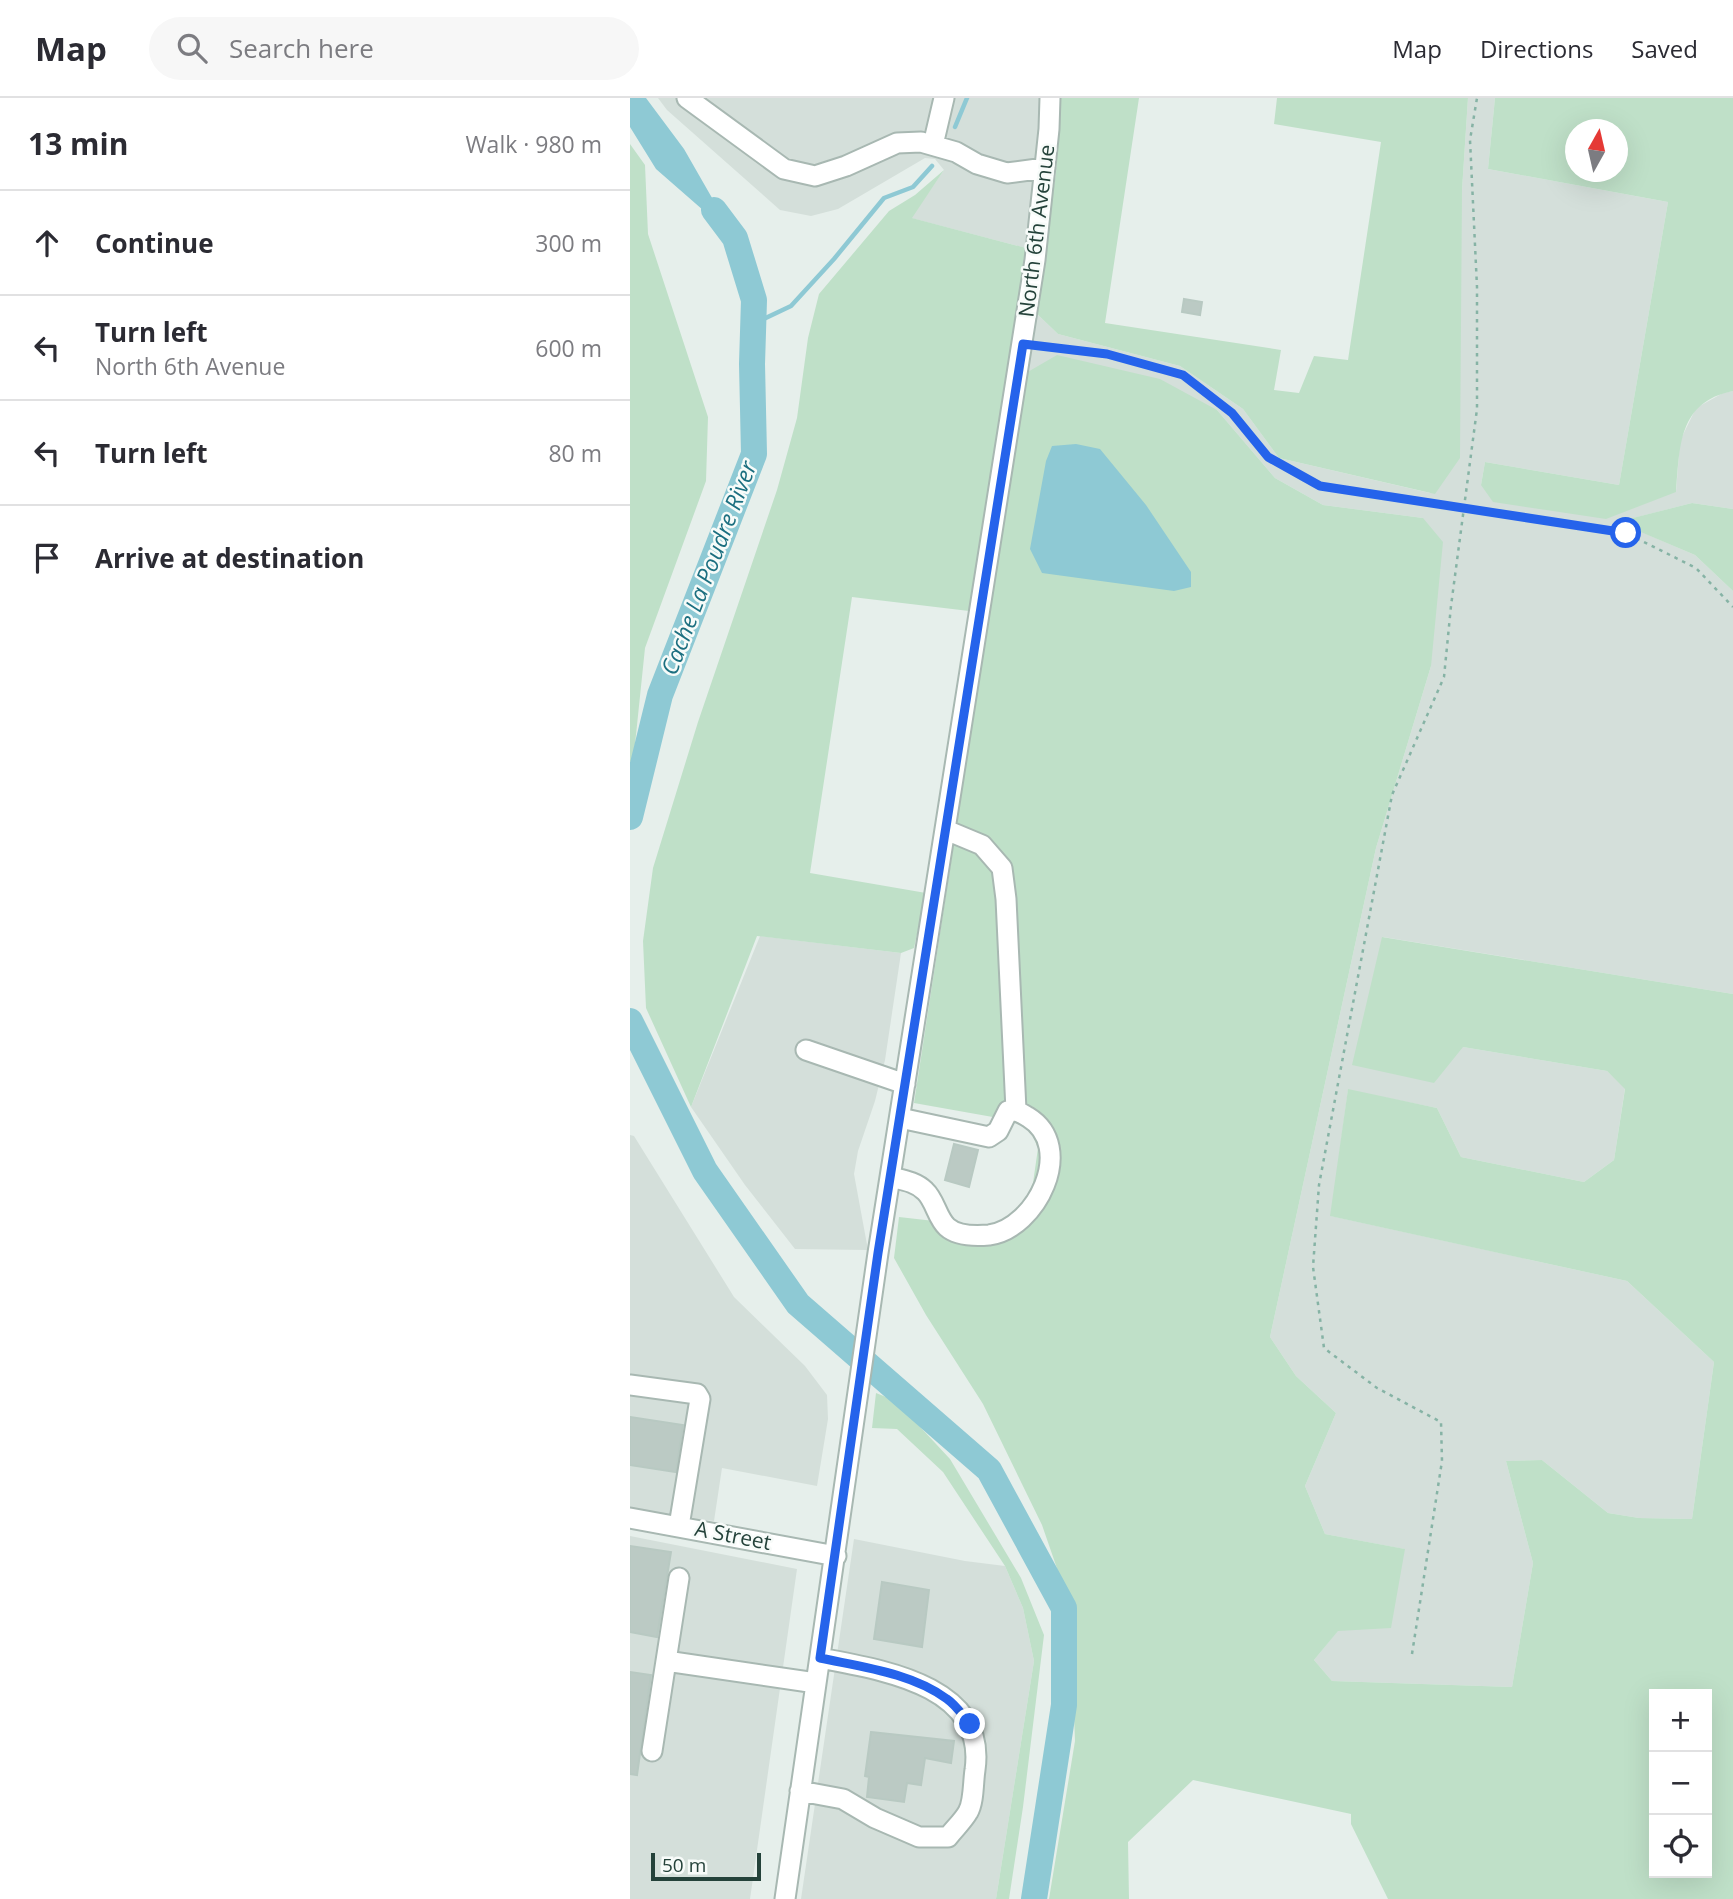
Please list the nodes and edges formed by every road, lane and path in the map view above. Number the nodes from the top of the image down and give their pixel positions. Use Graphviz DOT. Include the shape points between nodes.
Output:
graph roads {
  1 [pos="687,98"];
  2 [pos="944,98"];
  3 [pos="1050,98"];
  4 [pos="1477,98"];
  5 [pos="933,145"];
  6 [pos="1045,168"];
  7 [pos="1023,344"];
  8 [pos="1464,507"];
  9 [pos="1733,607"];
  10 [pos="946,830"];
  11 [pos="806,1050"];
  12 [pos="905,1084"];
  13 [pos="1016,1110"];
  14 [pos="900,1118"];
  15 [pos="891,1177"];
  16 [pos="630,1385"];
  17 [pos="630,1518"];
  18 [pos="678,1526"];
  19 [pos="836,1556"];
  20 [pos="679,1578"];
  21 [pos="1412,1654"];
  22 [pos="820,1658"];
  23 [pos="666,1661"];
  24 [pos="816,1683"];
  25 [pos="652,1751"];
  26 [pos="801,1783"];
  27 [pos="785,1899"];
  1 -- 5 [label="street" via="784,169 815,176 897,143"];
  2 -- 5 [label="street"];
  3 -- 6 [label="street, North 6th Avenue"];
  4 -- 8 [label="path" via="1470,140 1477,409"];
  5 -- 6 [label="street" via="1007,173"];
  6 -- 7 [label="street, North 6th Avenue"];
  7 -- 8 [label="path" via="1107,354 1183,375 1232,413 1268,457 1320,486"];
  7 -- 10 [label="street, North 6th Avenue"];
  8 -- 9 [label="path" via="1626,533 1696,568"];
  8 -- 21 [label="path" via="1444,677 1392,795 1319,1185 1312,1267 1324,1349 1377,1388 1441,1422 1442,1461"];
  10 -- 12 [label="street, North 6th Avenue"];
  10 -- 13 [label="street" via="982,845 1002,867"];
  11 -- 12 [label="street"];
  12 -- 14 [label="street, North 6th Avenue"];
  13 -- 14 [label="street" via="1008,1111 998,1131 989,1137"];
  13 -- 15 [label="street" via="1035,1122 1046,1137 1049,1176 1030,1209 1003,1232 972,1236 947,1227 925,1191 910,1181"];
  14 -- 15 [label="street, North 6th Avenue"];
  15 -- 19 [label="street, North 6th Avenue"];
  16 -- 18 [label="street" via="697,1394 700,1399"];
  17 -- 18 [label="street, A Street"];
  18 -- 19 [label="street, A Street"];
  19 -- 22 [label="street, North 6th Avenue"];
  20 -- 23 [label="street"];
  22 -- 24 [label="street, North 6th Avenue"];
  22 -- 26 [label="street" via="921,1684 949,1700 970,1724 977,1754 970,1810 948,1837 919,1837"];
  23 -- 24 [label="street"];
  23 -- 25 [label="street"];
  24 -- 26 [label="street, North 6th Avenue"];
  26 -- 27 [label="street, North 6th Avenue"];
}
